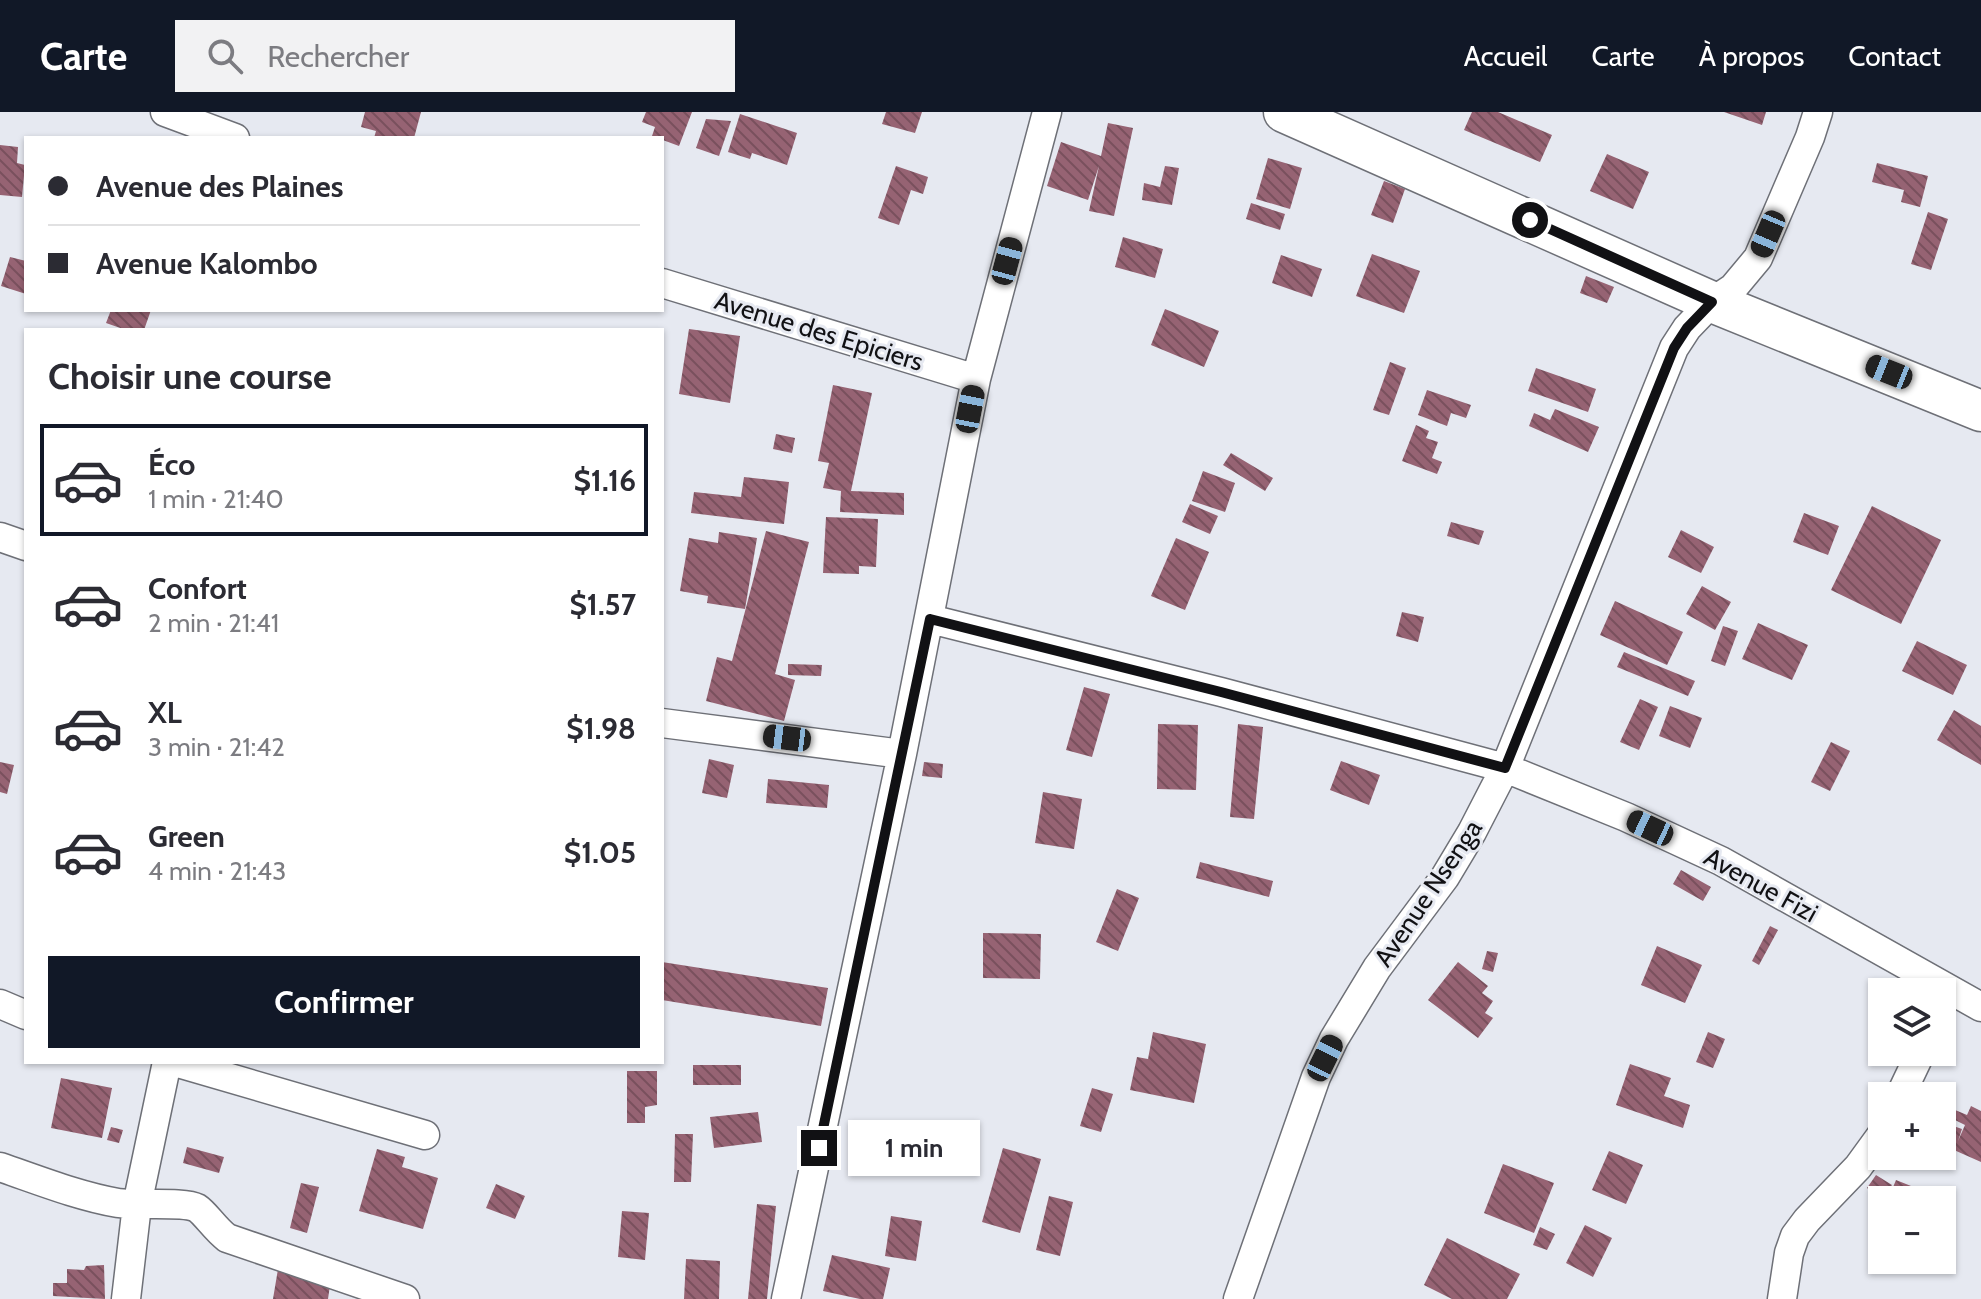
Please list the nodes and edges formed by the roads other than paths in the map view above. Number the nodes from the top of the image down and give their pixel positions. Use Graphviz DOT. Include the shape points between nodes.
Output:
graph roads {
  1 [pos="165,112"];
  2 [pos="1047,112"];
  3 [pos="1284,112"];
  4 [pos="1818,112"];
  5 [pos="230,136"];
  6 [pos="664,284"];
  7 [pos="1712,302"];
  8 [pos="976,379"];
  9 [pos="1981,411"];
  10 [pos="0,537"];
  11 [pos="24,545"];
  12 [pos="930,619"];
  13 [pos="664,723"];
  14 [pos="902,754"];
  15 [pos="1505,768"];
  16 [pos="1913,978"];
  17 [pos="1956,1001"];
  18 [pos="0,1004"];
  19 [pos="1981,1007"];
  20 [pos="24,1014"];
  21 [pos="167,1064"];
  22 [pos="182,1064"];
  23 [pos="425,1135"];
  24 [pos="1868,1153"];
  25 [pos="0,1167"];
  26 [pos="137,1205"];
  27 [pos="126,1299"];
  28 [pos="405,1299"];
  29 [pos="786,1299"];
  30 [pos="1238,1299"];
  31 [pos="1782,1299"];
  1 -- 5 [label="street"];
  2 -- 8 [label="street"];
  3 -- 7 [label="street"];
  4 -- 7 [label="street, Avenue Nsenga" via="1758,258 1733,288"];
  6 -- 8 [label="street, Avenue des Epiciers"];
  7 -- 9 [label="street"];
  7 -- 15 [label="street, Avenue Nsenga" via="1674,348"];
  8 -- 12 [label="street"];
  10 -- 11 [label="street"];
  12 -- 14 [label="street"];
  12 -- 15 [label="street, Avenue Fizi"];
  13 -- 14 [label="street"];
  14 -- 29 [label="street"];
  15 -- 16 [label="street, Avenue Fizi" via="1721,861"];
  15 -- 30 [label="street, Avenue Nsenga" via="1445,877 1377,968 1334,1039"];
  17 -- 19 [label="street, Avenue Fizi"];
  18 -- 20 [label="street"];
  21 -- 26 [label="street"];
  22 -- 23 [label="street"];
  24 -- 31 [label="street" via="1795,1236"];
  25 -- 26 [label="street"];
  26 -- 27 [label="street"];
  26 -- 28 [label="street" via="198,1208 227,1238"];
}
